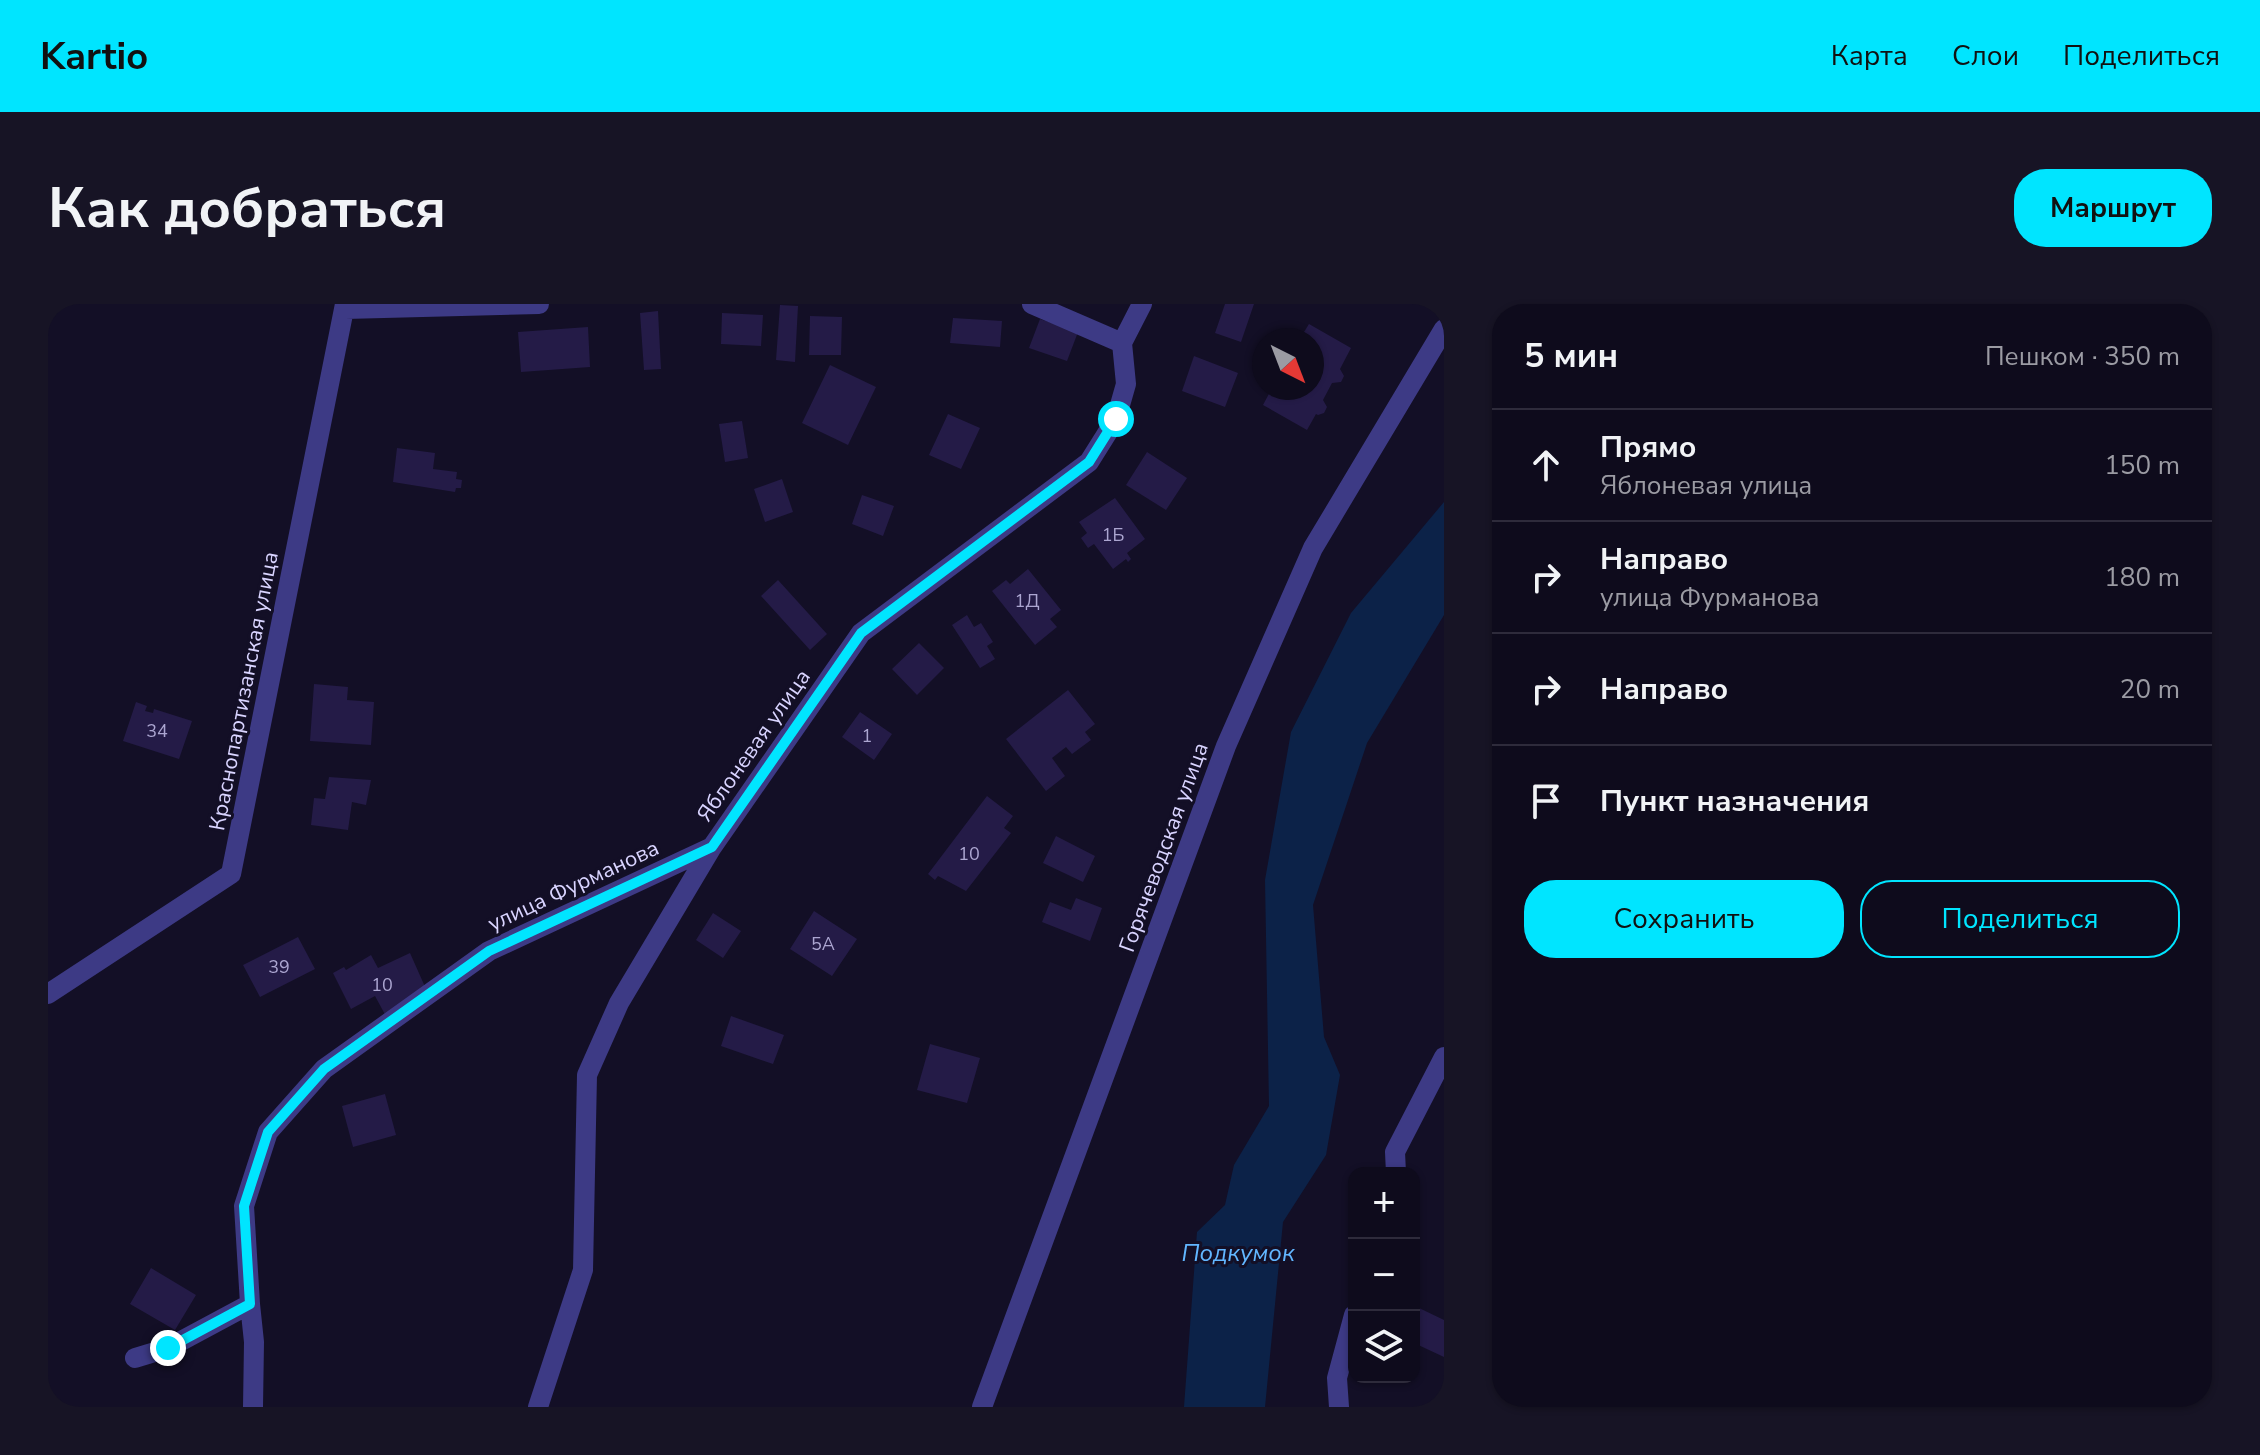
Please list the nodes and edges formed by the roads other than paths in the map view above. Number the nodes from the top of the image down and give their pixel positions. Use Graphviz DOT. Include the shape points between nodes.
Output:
graph roads {
  1 [pos="539,304"];
  2 [pos="1032,304"];
  3 [pos="1142,304"];
  4 [pos="345,306"];
  5 [pos="1444,329"];
  6 [pos="1122,343"];
  7 [pos="712,847"];
  8 [pos="48,994"];
  9 [pos="1444,1057"];
  10 [pos="1396,1167"];
  11 [pos="250,1304"];
  12 [pos="1348,1337"];
  13 [pos="135,1358"];
  14 [pos="253,1407"];
  15 [pos="538,1407"];
  16 [pos="982,1407"];
  17 [pos="1339,1407"];
  1 -- 4 [label="street"];
  2 -- 6 [label="street"];
  3 -- 6 [label="street"];
  4 -- 8 [label="street, Краснопартизанская улица" via="231,874"];
  5 -- 16 [label="street, Горячеводская улица" via="1313,548 1226,746"];
  6 -- 7 [label="street, Яблоневая улица" via="1126,384 1116,419 1089,462 861,633"];
  7 -- 11 [label="street, улица Фурманова" via="489,951 324,1069 268,1132 244,1206"];
  7 -- 15 [label="street, Яблоневая улица" via="619,1003 587,1075 583,1270"];
  9 -- 10 [label="street" via="1395,1152"];
  11 -- 13 [label="street" via="168,1348"];
  11 -- 14 [label="street, улица Фурманова"];
  12 -- 17 [label="street" via="1337,1378"];
}
